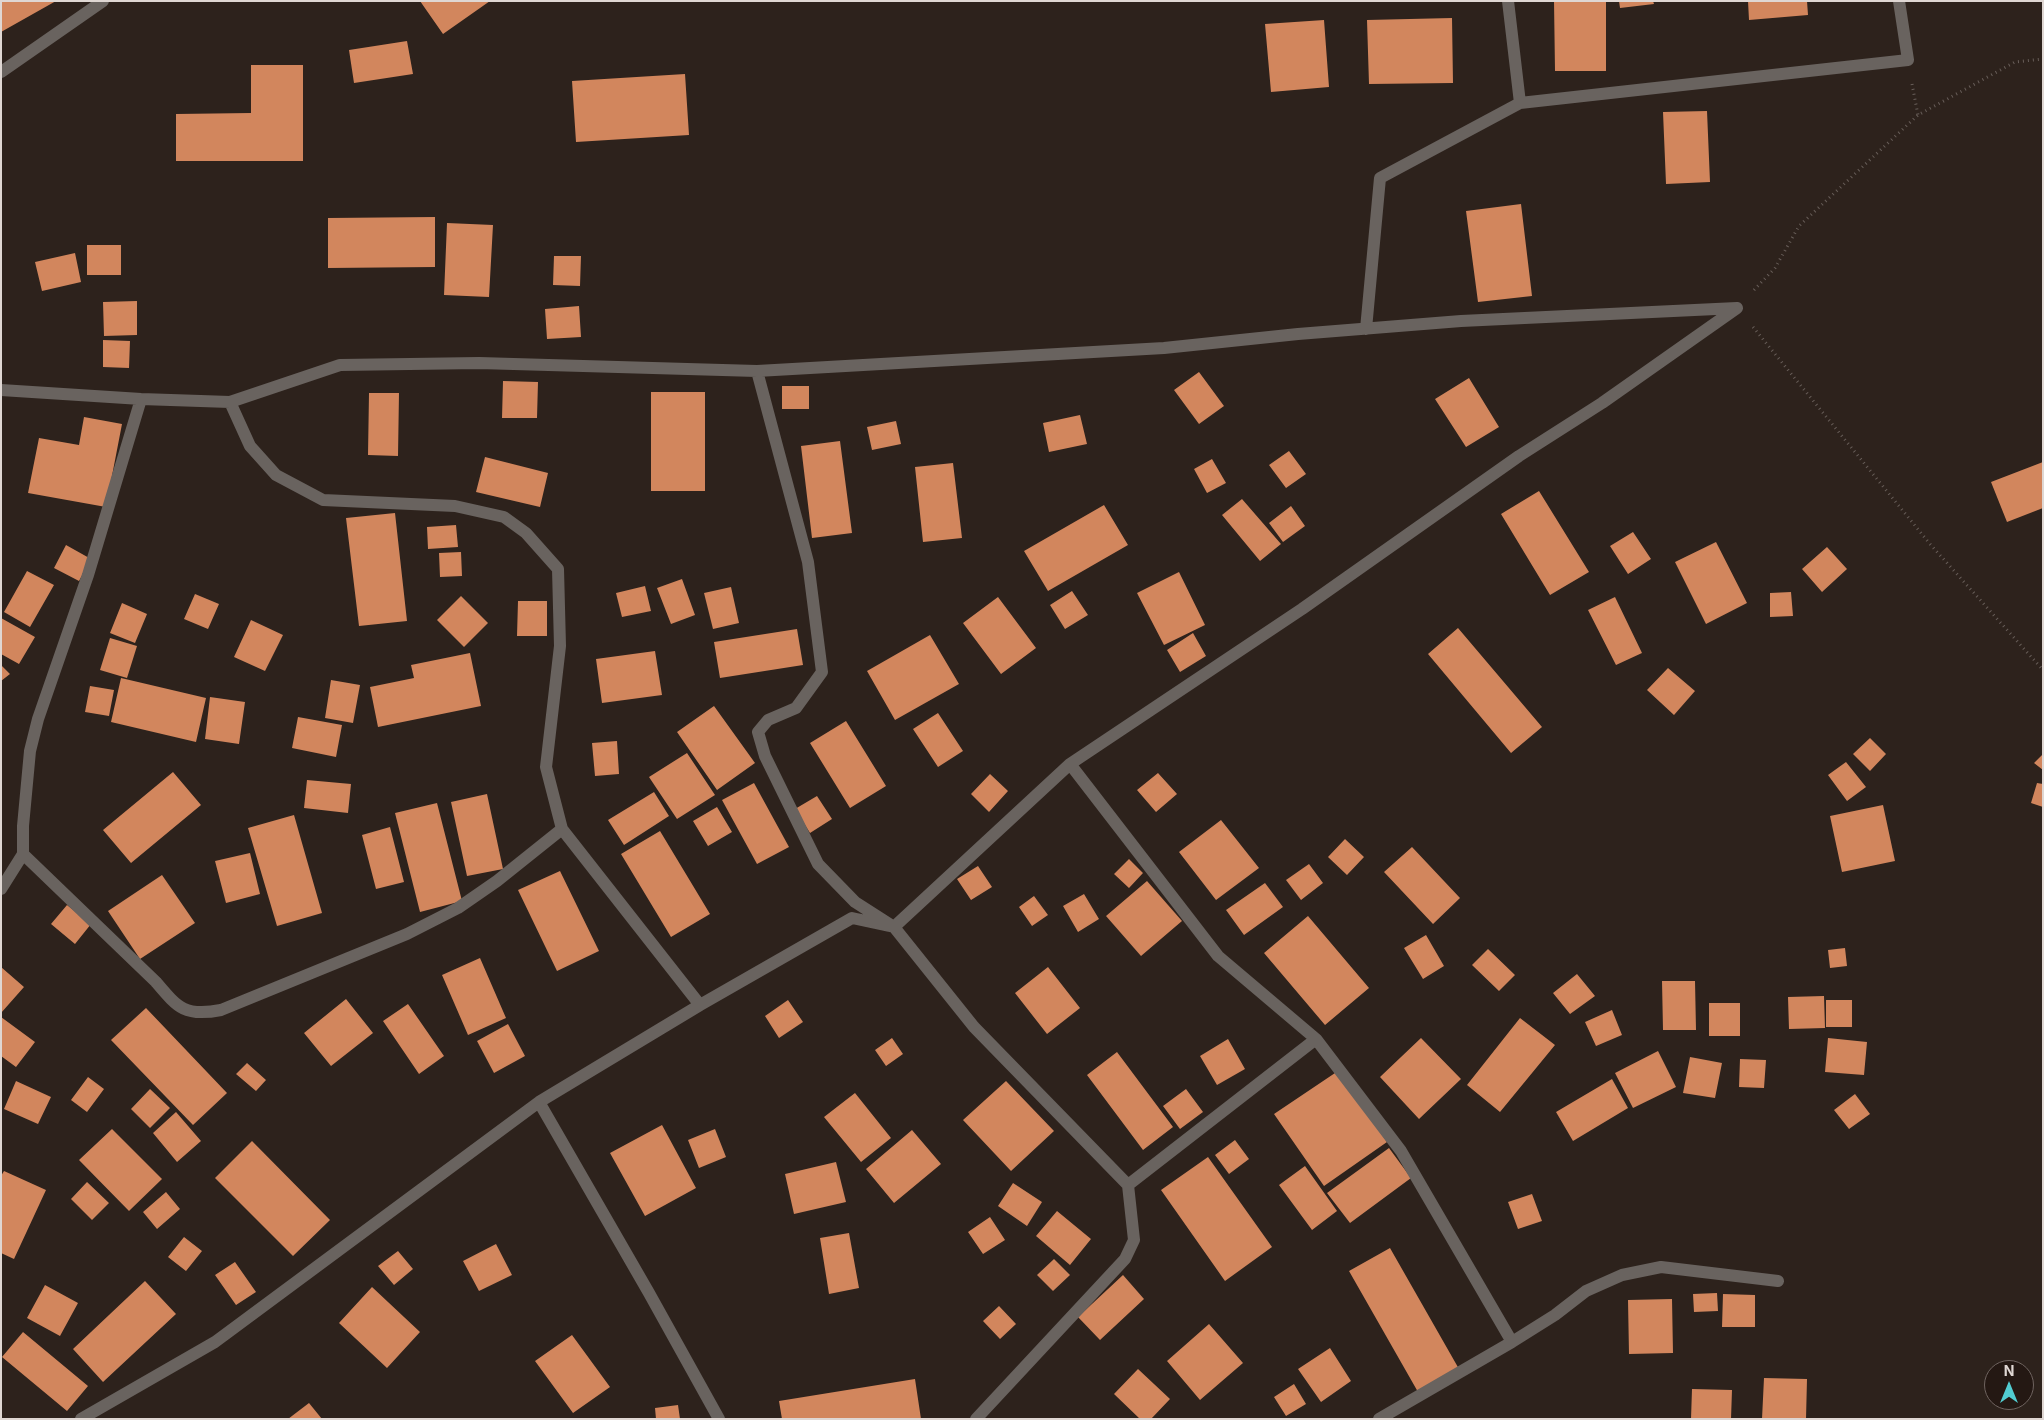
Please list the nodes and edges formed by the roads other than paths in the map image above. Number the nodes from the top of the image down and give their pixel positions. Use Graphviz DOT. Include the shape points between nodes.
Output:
graph roads {
  1 [pos="103,1"];
  2 [pos="1508,1"];
  3 [pos="1899,1"];
  4 [pos="1,72"];
  5 [pos="1520,103"];
  6 [pos="1366,329"];
  7 [pos="756,371"];
  8 [pos="1,390"];
  9 [pos="141,399"];
  10 [pos="230,402"];
  11 [pos="1070,764"];
  12 [pos="562,829"];
  13 [pos="23,854"];
  14 [pos="1,889"];
  15 [pos="894,927"];
  16 [pos="700,1005"];
  17 [pos="1316,1039"];
  18 [pos="539,1102"];
  19 [pos="1128,1186"];
  20 [pos="1778,1281"];
  21 [pos="1512,1342"];
  22 [pos="81,1419"];
  23 [pos="719,1419"];
  24 [pos="976,1419"];
  25 [pos="1379,1419"];
  1 -- 4 [label="street"];
  2 -- 5 [label="street"];
  3 -- 5 [label="street" via="1908,60"];
  5 -- 6 [label="street" via="1380,178"];
  6 -- 7 [label="street" via="1164,348"];
  6 -- 11 [label="street" via="1461,321 1737,308 1602,404 1519,456 1302,610"];
  7 -- 10 [label="street" via="479,363 340,365"];
  7 -- 15 [label="street" via="808,562 822,672 796,708 768,720 758,732 765,756 818,864 854,902"];
  8 -- 9 [label="street"];
  9 -- 10 [label="street"];
  9 -- 13 [label="street" via="88,575 38,719 30,751"];
  10 -- 12 [label="street" via="250,446 276,475 323,500 455,506 504,517 526,533 558,569 560,646 546,767"];
  11 -- 15 [label="street"];
  11 -- 17 [label="street" via="1218,956"];
  12 -- 13 [label="street" via="458,908 407,934 221,1010 191,1013 172,1001"];
  12 -- 16 [label="street"];
  13 -- 14 [label="street"];
  15 -- 16 [label="street" via="852,918"];
  15 -- 19 [label="street" via="974,1027"];
  16 -- 18 [label="street"];
  17 -- 19 [label="street"];
  17 -- 21 [label="street" via="1401,1151"];
  18 -- 22 [label="street" via="215,1342"];
  18 -- 23 [label="street"];
  19 -- 24 [label="street" via="1134,1240 1125,1259"];
  20 -- 21 [label="street" via="1661,1267 1622,1275 1586,1292"];
  21 -- 25 [label="street"];
}
